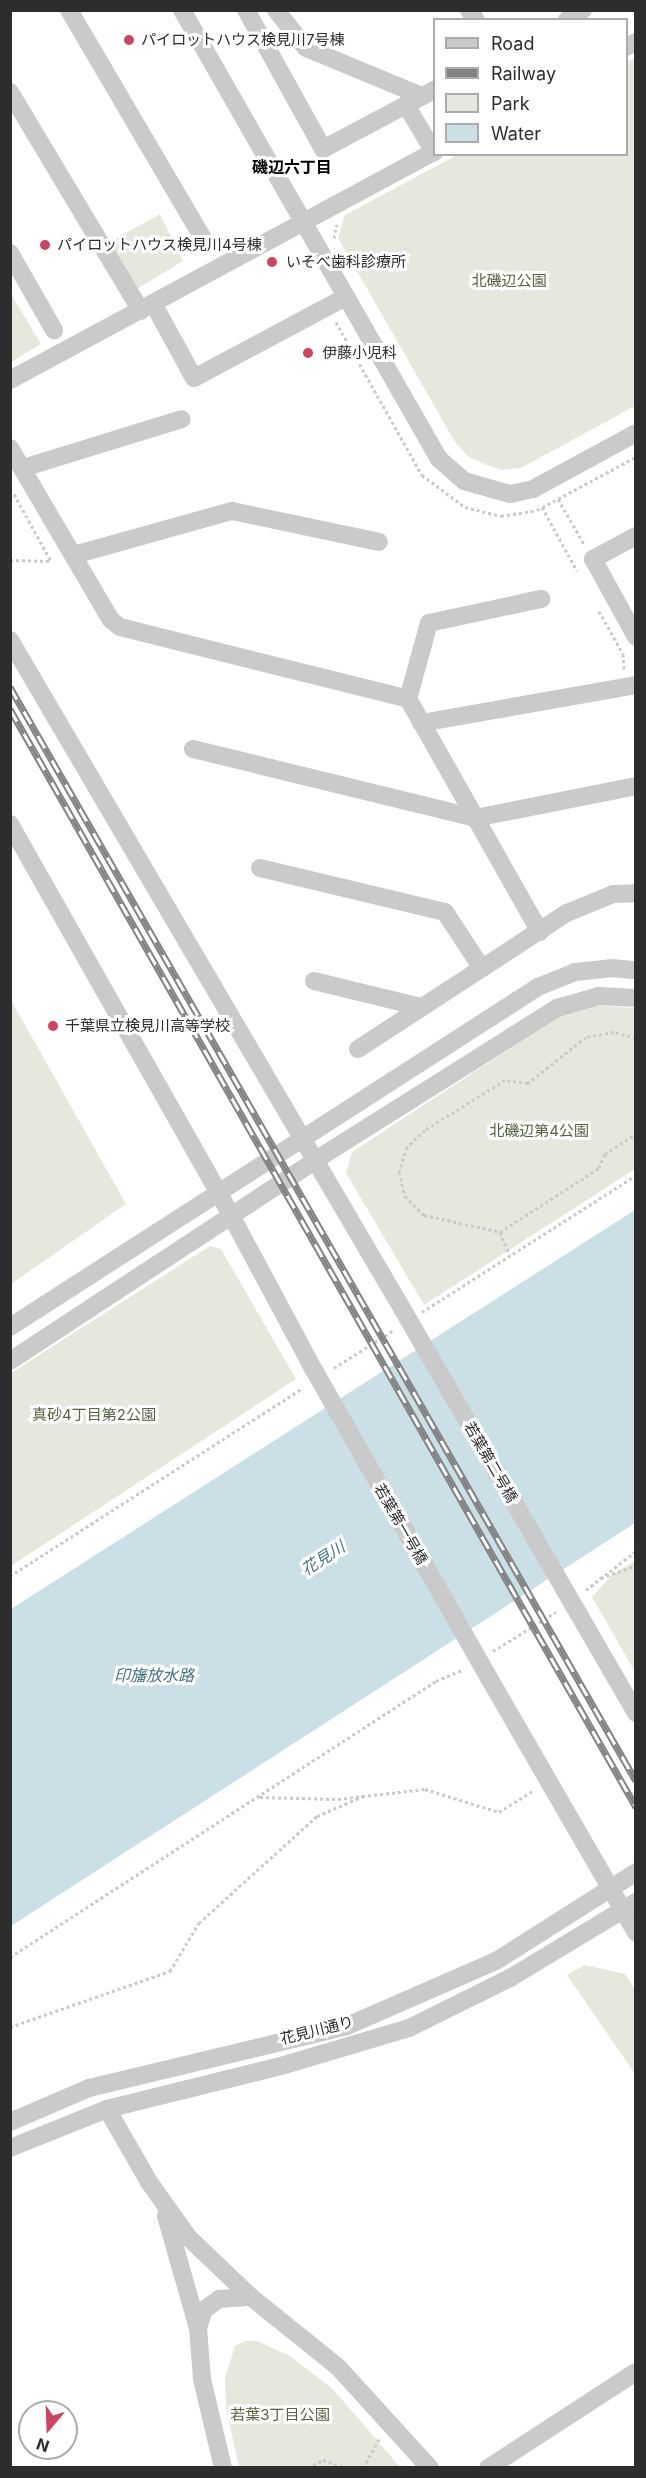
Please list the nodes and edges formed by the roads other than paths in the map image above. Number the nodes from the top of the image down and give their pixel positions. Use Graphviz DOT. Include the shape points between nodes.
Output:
graph roads {
  1 [pos="69,10"];
  2 [pos="182,10"];
  3 [pos="246,10"];
  4 [pos="276,10"];
  5 [pos="583,10"];
  6 [pos="570,18"];
  7 [pos="10,92"];
  8 [pos="421,97"];
  9 [pos="433,148"];
  10 [pos="433,153"];
  11 [pos="304,224"];
  12 [pos="203,238"];
  13 [pos="10,253"];
  14 [pos="346,297"];
  15 [pos="147,308"];
  16 [pos="54,330"];
  17 [pos="10,380"];
  18 [pos="182,419"];
  19 [pos="636,433"];
  20 [pos="10,448"];
  21 [pos="23,468"];
  22 [pos="636,536"];
  23 [pos="379,542"];
  24 [pos="74,555"];
  25 [pos="541,599"];
  26 [pos="636,637"];
  27 [pos="10,640"];
  28 [pos="631,686"];
  29 [pos="408,699"];
  30 [pos="421,723"];
  31 [pos="193,749"];
  32 [pos="636,786"];
  33 [pos="475,818"];
  34 [pos="10,824"];
  35 [pos="260,868"];
  36 [pos="636,893"];
  37 [pos="540,932"];
  38 [pos="481,967"];
  39 [pos="636,970"];
  40 [pos="314,981"];
  41 [pos="636,998"];
  42 [pos="421,1007"];
  43 [pos="358,1049"];
  44 [pos="301,1138"];
  45 [pos="314,1161"];
  46 [pos="219,1192"];
  47 [pos="231,1215"];
  48 [pos="10,1327"];
  49 [pos="10,1361"];
  50 [pos="636,1713"];
  51 [pos="636,1872"];
  52 [pos="609,1888"];
  53 [pos="629,1906"];
  54 [pos="636,1933"];
  55 [pos="107,2109"];
  56 [pos="10,2122"];
  57 [pos="10,2148"];
  58 [pos="149,2182"];
  59 [pos="251,2297"];
  60 [pos="198,2328"];
  61 [pos="636,2372"];
  62 [pos="223,2468"];
  63 [pos="430,2468"];
  64 [pos="488,2468"];
  1 -- 12 [label="street"];
  2 -- 11 [label="street"];
  3 -- 8 [label="street" via="323,148"];
  4 -- 8 [label="street" via="306,48"];
  5 -- 6 [label="street"];
  7 -- 15 [label="street"];
  8 -- 9 [label="street"];
  10 -- 11 [label="street"];
  11 -- 14 [label="street"];
  11 -- 15 [label="street"];
  13 -- 16 [label="street"];
  14 -- 15 [label="street" via="194,378"];
  14 -- 19 [label="street" via="439,459 464,481 510,494 533,489"];
  15 -- 17 [label="street"];
  18 -- 21 [label="street"];
  20 -- 21 [label="street"];
  21 -- 24 [label="street"];
  22 -- 26 [label="street" via="593,559"];
  23 -- 24 [label="street" via="232,511"];
  24 -- 29 [label="street" via="111,620 130,632"];
  25 -- 29 [label="street" via="429,623"];
  27 -- 44 [label="street, 若葉第二号橋"];
  28 -- 30 [label="street"];
  29 -- 30 [label="street"];
  30 -- 33 [label="street"];
  31 -- 33 [label="street"];
  32 -- 33 [label="street"];
  33 -- 37 [label="street"];
  34 -- 46 [label="street, 若葉第一号橋"];
  35 -- 38 [label="street" via="445,912"];
  36 -- 37 [label="street" via="588,902"];
  37 -- 38 [label="street"];
  38 -- 42 [label="street"];
  39 -- 44 [label="street" via="575,972 538,987"];
  40 -- 42 [label="street"];
  41 -- 45 [label="street" via="599,996 557,1008"];
  42 -- 43 [label="street"];
  44 -- 45 [label="street, 若葉第二号橋"];
  44 -- 46 [label="street"];
  45 -- 47 [label="street"];
  45 -- 50 [label="street, 若葉第二号橋, bridge" via="403,1310 571,1610"];
  46 -- 47 [label="street, 若葉第一号橋"];
  46 -- 48 [label="street"];
  47 -- 49 [label="street"];
  47 -- 52 [label="street, 若葉第一号橋, bridge" via="314,1370"];
  51 -- 52 [label="street, 花見川通り"];
  52 -- 53 [label="street, 若葉第一号橋"];
  52 -- 56 [label="street, 花見川通り" via="496,1961 347,2026 89,2088"];
  53 -- 54 [label="street, 若葉第一号橋"];
  53 -- 55 [label="street, 花見川通り" via="510,1978 409,2028 281,2066"];
  55 -- 57 [label="street, 花見川通り"];
  55 -- 58 [label="street"];
  58 -- 59 [label="street" via="189,2238"];
  58 -- 60 [label="street" via="179,2255"];
  59 -- 60 [label="street" via="219,2299 204,2310"];
  59 -- 63 [label="street" via="338,2367"];
  60 -- 62 [label="street" via="202,2379"];
  61 -- 64 [label="street"];
}
